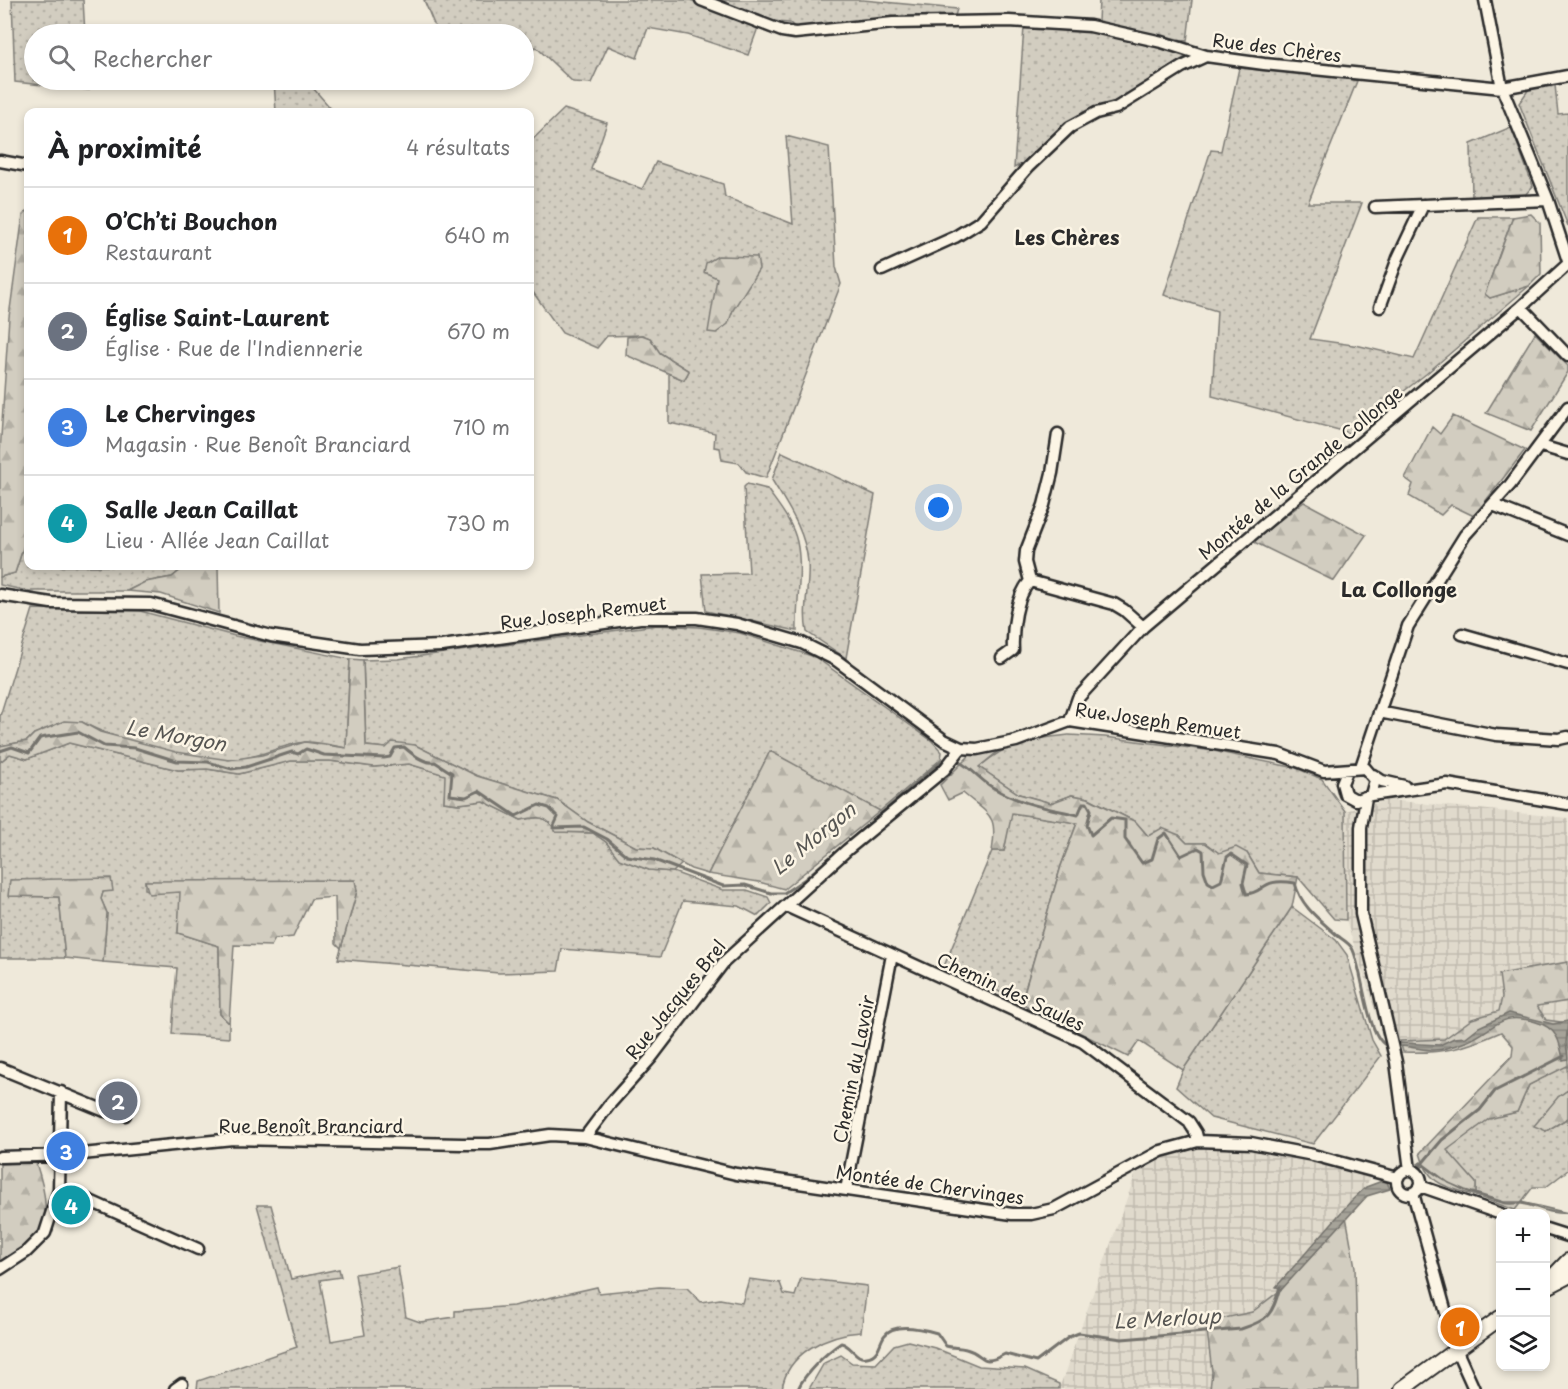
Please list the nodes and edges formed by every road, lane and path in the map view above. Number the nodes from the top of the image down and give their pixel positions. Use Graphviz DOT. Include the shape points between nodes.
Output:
graph roads {
  1 [pos="701,0"];
  2 [pos="1485,0"];
  3 [pos="1206,56"];
  4 [pos="1568,76"];
  5 [pos="1502,88"];
  6 [pos="0,161"];
  7 [pos="24,165"];
  8 [pos="1548,200"];
  9 [pos="1423,205"];
  10 [pos="1375,207"];
  11 [pos="1568,262"];
  12 [pos="882,270"];
  13 [pos="1380,307"];
  14 [pos="1521,307"];
  15 [pos="1568,356"];
  16 [pos="1568,406"];
  17 [pos="1058,434"];
  18 [pos="1541,446"];
  19 [pos="1568,454"];
  20 [pos="1493,505"];
  21 [pos="1568,535"];
  22 [pos="1030,581"];
  23 [pos="0,595"];
  24 [pos="1143,627"];
  25 [pos="1462,634"];
  26 [pos="1002,658"];
  27 [pos="1568,664"];
  28 [pos="1379,712"];
  29 [pos="1070,721"];
  30 [pos="1568,737"];
  31 [pos="961,748"];
  32 [pos="1361,767"];
  33 [pos="1324,771"];
  34 [pos="1347,771"];
  35 [pos="1373,775"];
  36 [pos="1410,787"];
  37 [pos="1344,790"];
  38 [pos="1369,796"];
  39 [pos="1568,804"];
  40 [pos="1361,827"];
  41 [pos="786,906"];
  42 [pos="892,955"];
  43 [pos="0,1068"];
  44 [pos="61,1092"];
  45 [pos="125,1115"];
  46 [pos="585,1137"];
  47 [pos="1198,1141"];
  48 [pos="58,1156"];
  49 [pos="0,1157"];
  50 [pos="1410,1170"];
  51 [pos="1398,1178"];
  52 [pos="1416,1189"];
  53 [pos="59,1190"];
  54 [pos="846,1190"];
  55 [pos="1496,1213"];
  56 [pos="1550,1230"];
  57 [pos="1568,1236"];
  58 [pos="198,1249"];
  59 [pos="1568,1261"];
  60 [pos="0,1269"];
  61 [pos="1568,1276"];
  62 [pos="1550,1281"];
  63 [pos="1550,1284"];
  64 [pos="1496,1321"];
  65 [pos="1456,1349"];
  66 [pos="1402,1389"];
  67 [pos="1474,1389"];
  1 -- 3 [label="street, Rue des Chères" via="795,33 892,23 1009,21 1090,26"];
  2 -- 5 [label="street"];
  3 -- 5 [label="street, Rue des Chères"];
  3 -- 12 [label="street" via="1116,108 1096,113 1071,127 1028,167 981,221"];
  4 -- 5 [label="street, Rue des Chères"];
  5 -- 8 [label="street"];
  6 -- 7 [label="street"];
  8 -- 9 [label="street"];
  8 -- 11 [label="street"];
  9 -- 10 [label="street"];
  9 -- 13 [label="street"];
  11 -- 14 [label="street, Montée de la Grande Collonge"];
  14 -- 15 [label="street"];
  14 -- 24 [label="street, Montée de la Grande Collonge"];
  16 -- 18 [label="street"];
  17 -- 22 [label="street" via="1044,505 1026,551"];
  18 -- 19 [label="street"];
  18 -- 20 [label="street"];
  20 -- 21 [label="street"];
  20 -- 28 [label="street" via="1465,535 1408,626"];
  22 -- 24 [label="street" via="1114,604"];
  22 -- 26 [label="street" via="1024,588 1013,650"];
  23 -- 31 [label="street, Rue Joseph Remuet" via="51,603 151,604 271,636 360,649 442,646 640,618 697,618 737,624 802,643 836,660 944,740"];
  24 -- 29 [label="street, Montée de la Grande Collonge" via="1078,698"];
  25 -- 27 [label="street"];
  28 -- 30 [label="street" via="1496,735 1559,740"];
  28 -- 32 [label="street"];
  29 -- 31 [label="street, Rue Joseph Remuet" via="1016,741 977,749"];
  29 -- 33 [label="street, Rue Joseph Remuet" via="1279,754"];
  31 -- 41 [label="street, Rue Jacques Brel" via="944,770"];
  32 -- 34 [label="street"];
  32 -- 35 [label="street"];
  33 -- 34 [label="street, Rue Joseph Remuet"];
  33 -- 37 [label="street"];
  34 -- 37 [label="street" via="1342,778"];
  35 -- 36 [label="street"];
  35 -- 38 [label="street" via="1375,785"];
  36 -- 38 [label="street"];
  36 -- 39 [label="street" via="1447,784"];
  37 -- 38 [label="street" via="1356,800"];
  37 -- 40 [label="street"];
  38 -- 40 [label="street"];
  40 -- 50 [label="street" via="1361,914 1396,1062"];
  41 -- 42 [label="street, Chemin des Saules"];
  41 -- 46 [label="street, Rue Jacques Brel" via="724,962"];
  42 -- 47 [label="street, Chemin des Saules" via="1083,1042 1189,1122"];
  42 -- 54 [label="street, Chemin du Lavoir"];
  43 -- 44 [label="street"];
  44 -- 45 [label="street"];
  44 -- 48 [label="street"];
  46 -- 48 [label="street, Rue Benoît Branciard" via="562,1135 489,1144 233,1139"];
  46 -- 54 [label="street, Montée de Chervinges" via="736,1174"];
  47 -- 51 [label="street, Montée de Chervinges" via="1251,1143"];
  47 -- 54 [label="street, Montée de Chervinges" via="1161,1151 1077,1199 1044,1212 1012,1214"];
  48 -- 49 [label="street, Rue Benoît Branciard"];
  48 -- 53 [label="street"];
  50 -- 51 [label="street"];
  50 -- 52 [label="street" via="1418,1174"];
  51 -- 52 [label="street" via="1400,1190"];
  52 -- 55 [label="street"];
  52 -- 65 [label="street"];
  53 -- 58 [label="street"];
  53 -- 60 [label="street" via="45,1233"];
  56 -- 57 [label="street"];
  59 -- 62 [label="main road"];
  61 -- 63 [label="main road"];
  64 -- 65 [label="main road"];
  65 -- 66 [label="main road"];
  65 -- 67 [label="street"];
}
